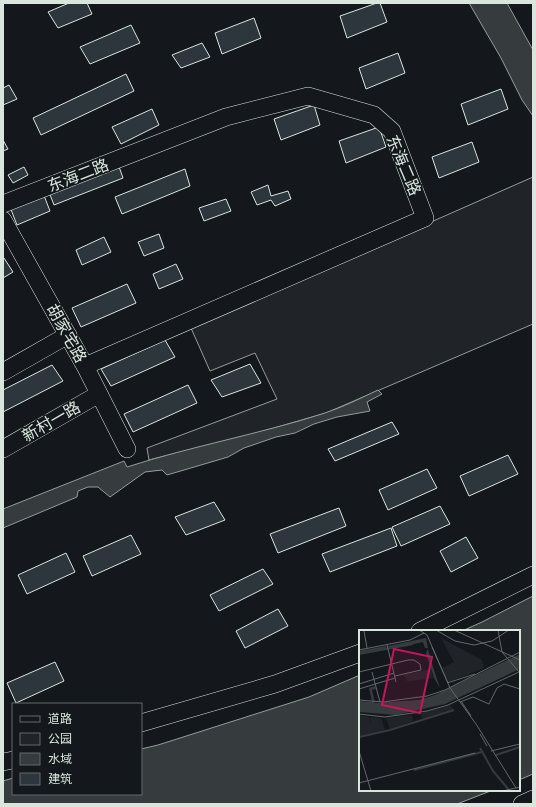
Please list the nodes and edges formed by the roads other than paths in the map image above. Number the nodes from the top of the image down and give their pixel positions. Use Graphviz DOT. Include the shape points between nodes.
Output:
graph roads {
  1 [pos="3,204"];
  2 [pos="3,220"];
  3 [pos="68,335"];
  4 [pos="85,366"];
  5 [pos="3,372"];
  6 [pos="99,394"];
  7 [pos="3,449"];
  8 [pos="127,449"];
  9 [pos="533,575"];
  10 [pos="422,630"];
  11 [pos="359,653"];
  12 [pos="142,723"];
  13 [pos="533,799"];
  14 [pos="522,804"];
  1 -- 4 [label="street, 东海二路" via="226,117 308,96 374,115 392,131 426,218"];
  2 -- 3 [label="street, 胡家宅路"];
  3 -- 4 [label="street, 胡家宅路"];
  3 -- 5 [label="street"];
  4 -- 6 [label="street, 胡家宅路"];
  6 -- 7 [label="street, 新村一路"];
  6 -- 8 [label="street, 胡家宅路"];
  9 -- 10 [label="street"];
  11 -- 12 [label="street" via="275,684"];
  13 -- 14 [label="street"];
}
